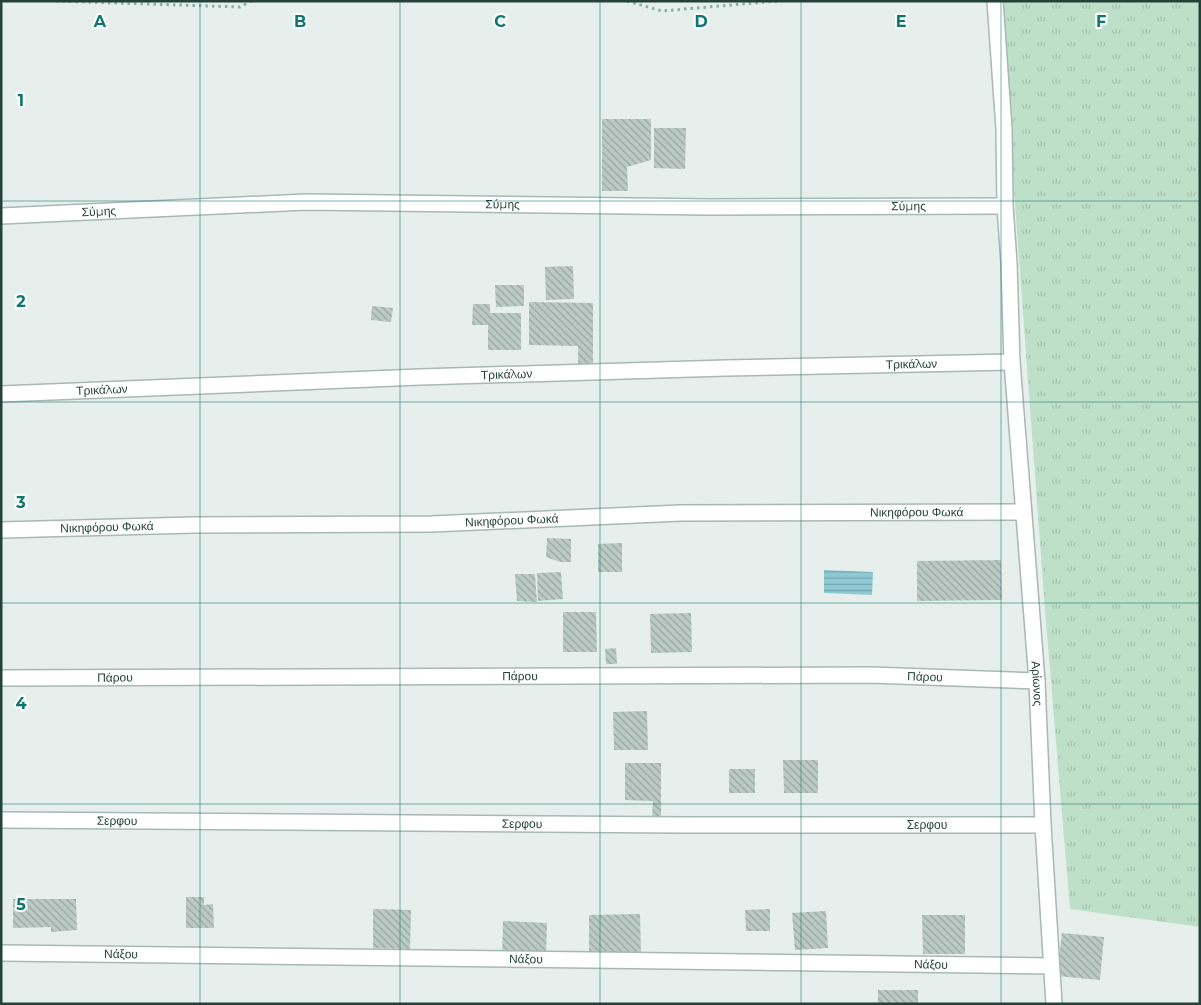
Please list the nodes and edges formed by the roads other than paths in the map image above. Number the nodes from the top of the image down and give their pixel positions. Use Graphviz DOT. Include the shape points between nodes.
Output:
graph roads {
  1 [pos="995,1"];
  2 [pos="1005,206"];
  3 [pos="1,216"];
  4 [pos="1012,362"];
  5 [pos="1,394"];
  6 [pos="1023,512"];
  7 [pos="1,530"];
  8 [pos="1,678"];
  9 [pos="1038,681"];
  10 [pos="1,820"];
  11 [pos="1043,825"];
  12 [pos="1,953"];
  13 [pos="1051,966"];
  14 [pos="1054,1004"];
  1 -- 2 [label="street, Αρίωνος" via="1004,129"];
  2 -- 3 [label="street, Σύμης" via="711,207 306,202"];
  2 -- 4 [label="street, Αρίωνος"];
  4 -- 5 [label="street, Τρικάλων" via="499,375"];
  4 -- 6 [label="street, Αρίωνος"];
  6 -- 7 [label="street, Νικηφόρου Φωκά" via="681,514 432,524"];
  6 -- 9 [label="street, Αρίωνος"];
  8 -- 9 [label="street, Πάρου" via="871,675"];
  9 -- 11 [label="street, Αρίωνος"];
  10 -- 11 [label="street, Σερφου"];
  11 -- 13 [label="street, Αρίωνος"];
  12 -- 13 [label="street, Νάξου"];
  13 -- 14 [label="street, Αρίωνος"];
}
